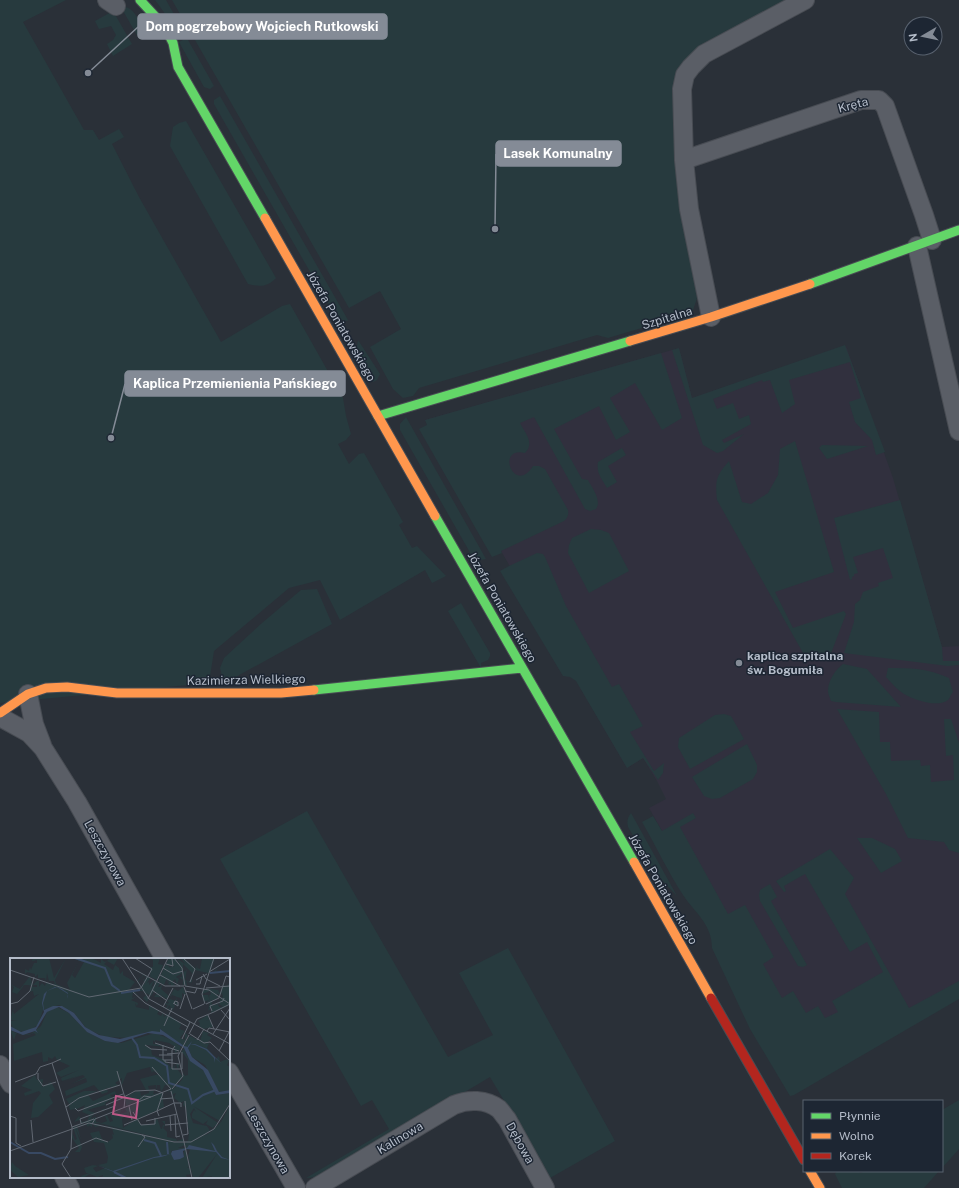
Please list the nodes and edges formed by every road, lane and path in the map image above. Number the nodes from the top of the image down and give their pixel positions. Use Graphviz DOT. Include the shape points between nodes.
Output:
graph roads {
  1 [pos="140,0"];
  2 [pos="804,0"];
  3 [pos="146,18"];
  4 [pos="166,56"];
  5 [pos="178,67"];
  6 [pos="684,160"];
  7 [pos="959,230"];
  8 [pos="924,243"];
  9 [pos="711,317"];
  10 [pos="952,366"];
  11 [pos="378,416"];
  12 [pos="959,430"];
  13 [pos="522,668"];
  14 [pos="28,694"];
  15 [pos="0,714"];
  16 [pos="0,717"];
  17 [pos="43,748"];
  18 [pos="164,958"];
  19 [pos="0,1065"];
  20 [pos="230,1074"];
  21 [pos="10,1082"];
  22 [pos="489,1104"];
  23 [pos="803,1158"];
  24 [pos="811,1172"];
  25 [pos="65,1178"];
  26 [pos="819,1186"];
  27 [pos="70,1188"];
  28 [pos="296,1188"];
  29 [pos="315,1188"];
  30 [pos="545,1188"];
  1 -- 3 [label="street, Józefa Poniatowskiego"];
  1 -- 5 [label="street, Józefa Poniatowskiego" via="165,27 174,43"];
  2 -- 6 [label="street" via="704,54 685,75 682,89"];
  4 -- 5 [label="street, Józefa Poniatowskiego"];
  5 -- 11 [label="street, Józefa Poniatowskiego"];
  6 -- 8 [label="street, Kręta" via="862,100 879,100 885,106 924,215"];
  6 -- 9 [label="street" via="689,209"];
  7 -- 8 [label="street, Szpitalna"];
  8 -- 9 [label="street, Szpitalna"];
  8 -- 10 [label="street, Kręta"];
  9 -- 11 [label="street, Szpitalna"];
  10 -- 12 [label="street, Kręta"];
  11 -- 13 [label="street, Józefa Poniatowskiego"];
  13 -- 14 [label="street, Kazimierza Wielkiego" via="281,694 117,693 67,686 46,688"];
  13 -- 23 [label="street, Józefa Poniatowskiego"];
  14 -- 15 [label="street, Kazimierza Wielkiego"];
  14 -- 17 [label="street, Leszczynowa" via="34,724"];
  16 -- 17 [label="street, Leszczynowa" via="29,733"];
  17 -- 18 [label="street, Leszczynowa" via="77,802"];
  19 -- 21 [label="street"];
  20 -- 28 [label="street, Leszczynowa"];
  22 -- 29 [label="street, Kalinowa" via="470,1101 454,1105"];
  22 -- 30 [label="street, Dębowa" via="499,1109 507,1119"];
  24 -- 26 [label="street"];
  25 -- 27 [label="street"];
}
